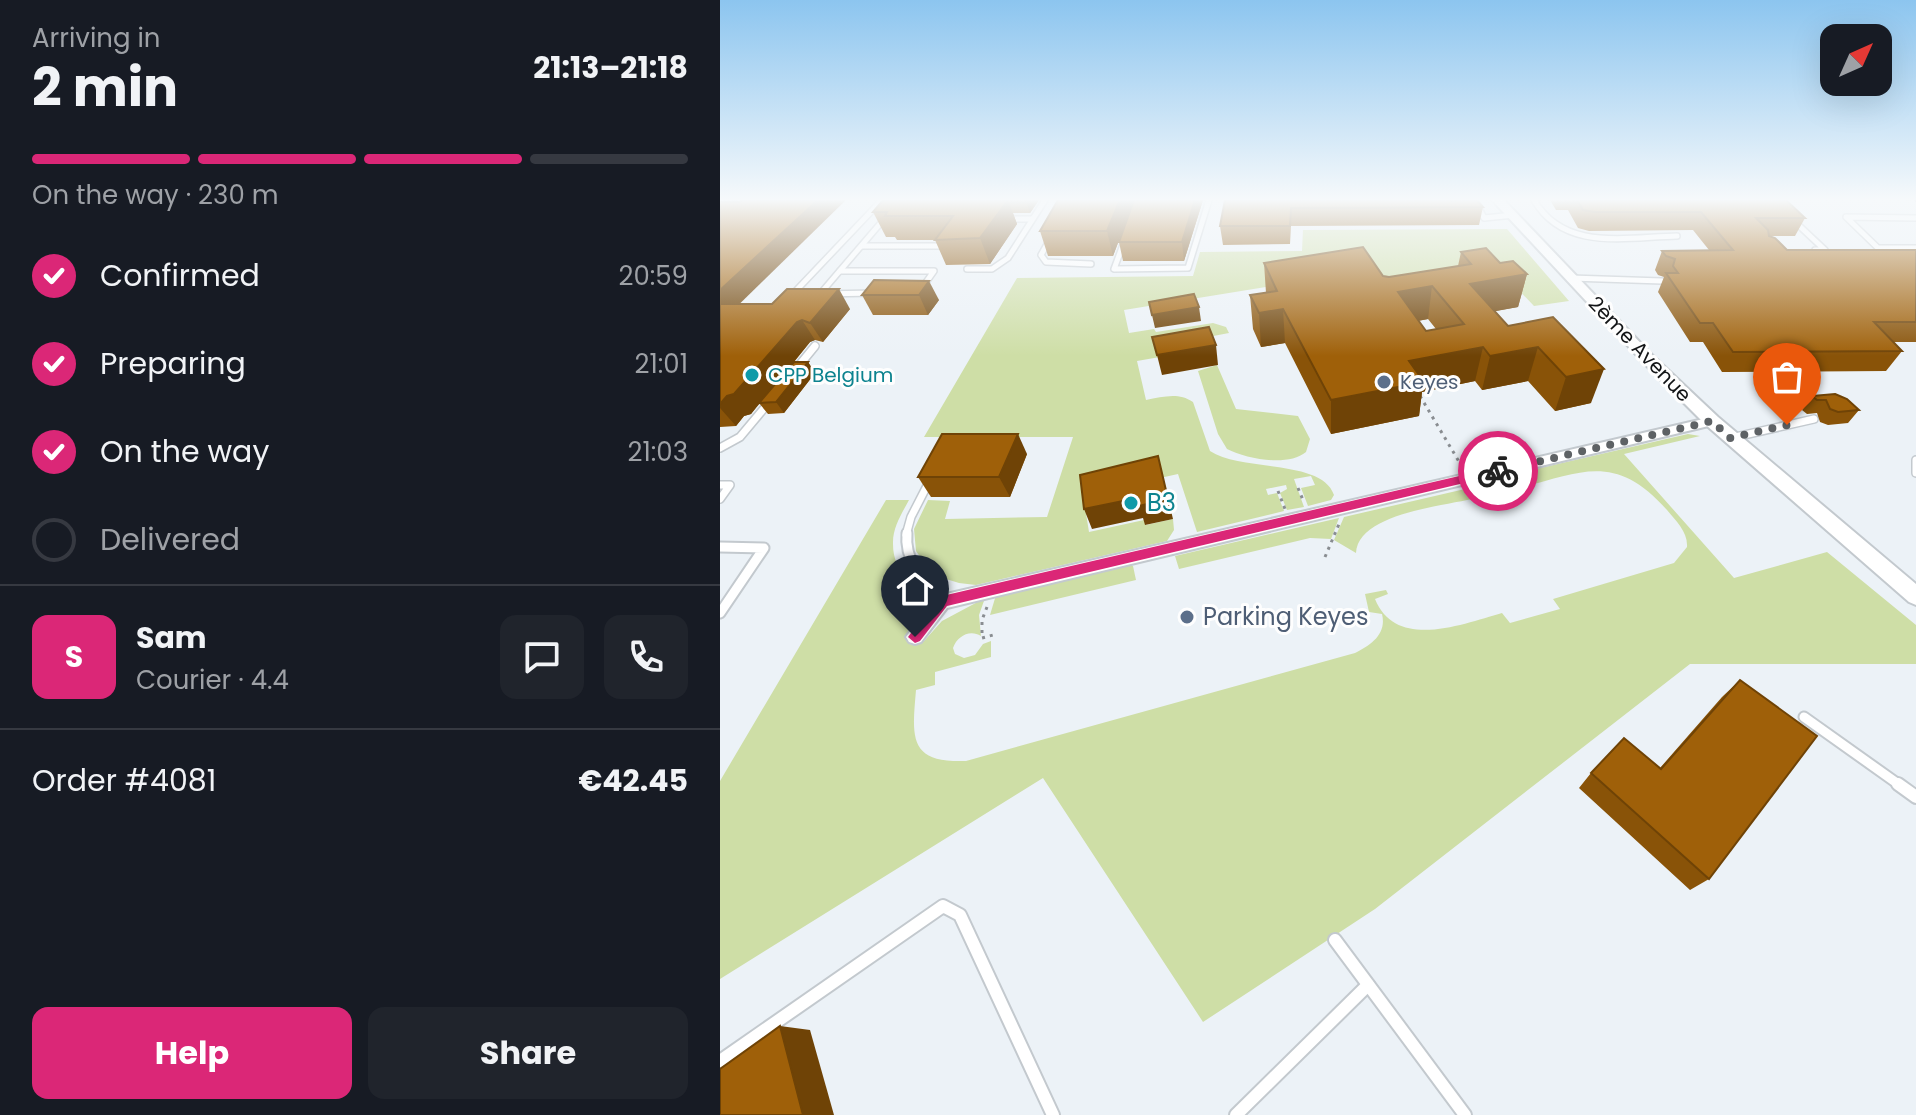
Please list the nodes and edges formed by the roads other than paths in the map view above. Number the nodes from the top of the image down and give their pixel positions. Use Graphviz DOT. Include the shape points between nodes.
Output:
graph roads {
  1 [pos="833,252"];
  2 [pos="857,252"];
  3 [pos="1012,252"];
  4 [pos="1043,252"];
  5 [pos="1120,252"];
  6 [pos="1193,252"];
  7 [pos="1548,252"];
  8 [pos="1091,264"];
  9 [pos="967,269"];
  10 [pos="840,271"];
  11 [pos="1571,278"];
  12 [pos="1662,281"];
  13 [pos="890,293"];
  14 [pos="918,293"];
  15 [pos="784,304"];
  16 [pos="815,346"];
  17 [pos="787,380"];
  18 [pos="777,392"];
  19 [pos="1814,419"];
  20 [pos="1712,421"];
  21 [pos="1730,438"];
  22 [pos="720,448"];
  23 [pos="1916,460"];
  24 [pos="936,469"];
  25 [pos="1916,473"];
  26 [pos="720,485"];
  27 [pos="720,499"];
  28 [pos="720,547"];
  29 [pos="1916,596"];
  30 [pos="942,602"];
  31 [pos="720,613"];
  32 [pos="915,637"];
  33 [pos="1804,717"];
  34 [pos="1916,797"];
  35 [pos="1335,940"];
  36 [pos="1368,985"];
  37 [pos="720,1061"];
  38 [pos="1053,1115"];
  39 [pos="1236,1115"];
  40 [pos="1465,1115"];
  1 -- 15 [label="lane"];
  2 -- 10 [label="lane"];
  3 -- 9 [label="lane" via="992,269"];
  4 -- 8 [label="lane" via="1046,262"];
  5 -- 6 [label="lane" via="1114,269 1188,268"];
  7 -- 11 [label="street, 2ème Avenue"];
  10 -- 13 [label="lane" via="820,294"];
  10 -- 14 [label="lane" via="934,271"];
  11 -- 12 [label="lane"];
  11 -- 20 [label="street, 2ème Avenue"];
  16 -- 17 [label="lane"];
  18 -- 22 [label="lane" via="740,437"];
  19 -- 21 [label="lane"];
  20 -- 21 [label="street, 2ème Avenue"];
  20 -- 30 [label="street, 2ème Avenue"];
  21 -- 29 [label="street, 2ème Avenue"];
  23 -- 25 [label="lane"];
  24 -- 30 [label="lane" via="907,524 904,552"];
  26 -- 27 [label="lane" via="730,485"];
  28 -- 31 [label="lane" via="764,548"];
  30 -- 32 [label="street"];
  33 -- 34 [label="lane"];
  35 -- 36 [label="lane"];
  36 -- 39 [label="lane"];
  36 -- 40 [label="lane"];
  37 -- 38 [label="lane" via="943,906 960,915"];
}
